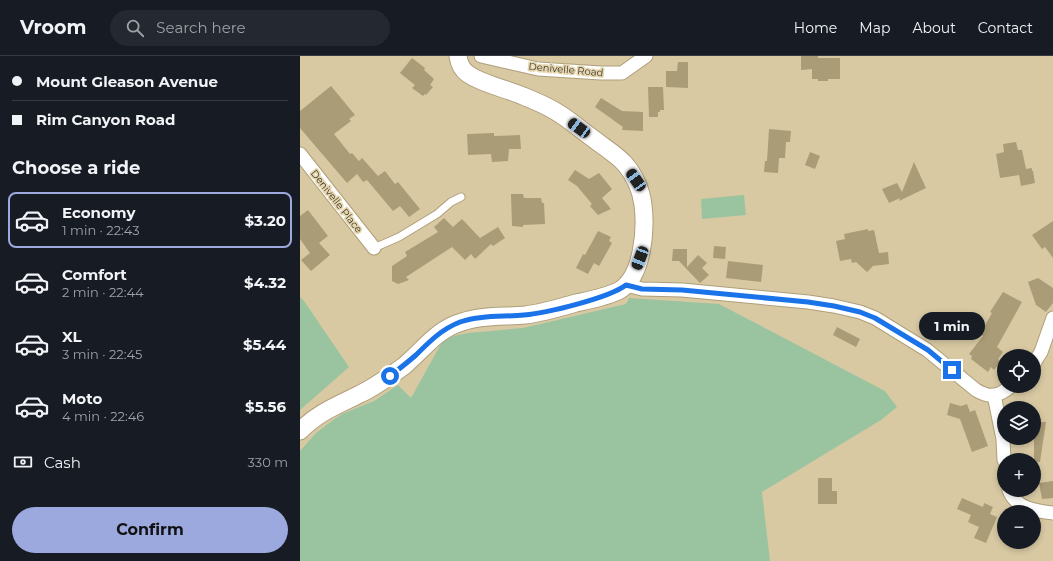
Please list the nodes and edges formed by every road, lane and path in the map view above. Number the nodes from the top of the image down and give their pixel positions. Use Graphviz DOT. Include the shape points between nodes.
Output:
graph roads {
  1 [pos="458,56"];
  2 [pos="481,56"];
  3 [pos="646,56"];
  4 [pos="300,154"];
  5 [pos="462,197"];
  6 [pos="374,248"];
  7 [pos="626,285"];
  8 [pos="1053,318"];
  9 [pos="1041,353"];
  10 [pos="1002,393"];
  11 [pos="994,396"];
  12 [pos="300,430"];
  13 [pos="1004,453"];
  14 [pos="1014,497"];
  15 [pos="1053,513"];
  1 -- 7 [label="street" via="465,73 554,111 624,163 638,186 644,224 640,258"];
  2 -- 3 [label="street, Denivelle Road" via="538,69 622,73"];
  4 -- 6 [label="street, Denivelle Place"];
  5 -- 6 [label="lane" via="399,237"];
  7 -- 11 [label="street" via="642,289 682,290 808,302 860,312 875,318 928,350 982,394"];
  7 -- 12 [label="street" via="607,295 545,312 481,318 452,326 429,341 390,376 361,394 327,410"];
  8 -- 9 [label="street"];
  10 -- 11 [label="street"];
  11 -- 13 [label="street"];
  14 -- 15 [label="street" via="1018,504 1025,507"];
}
